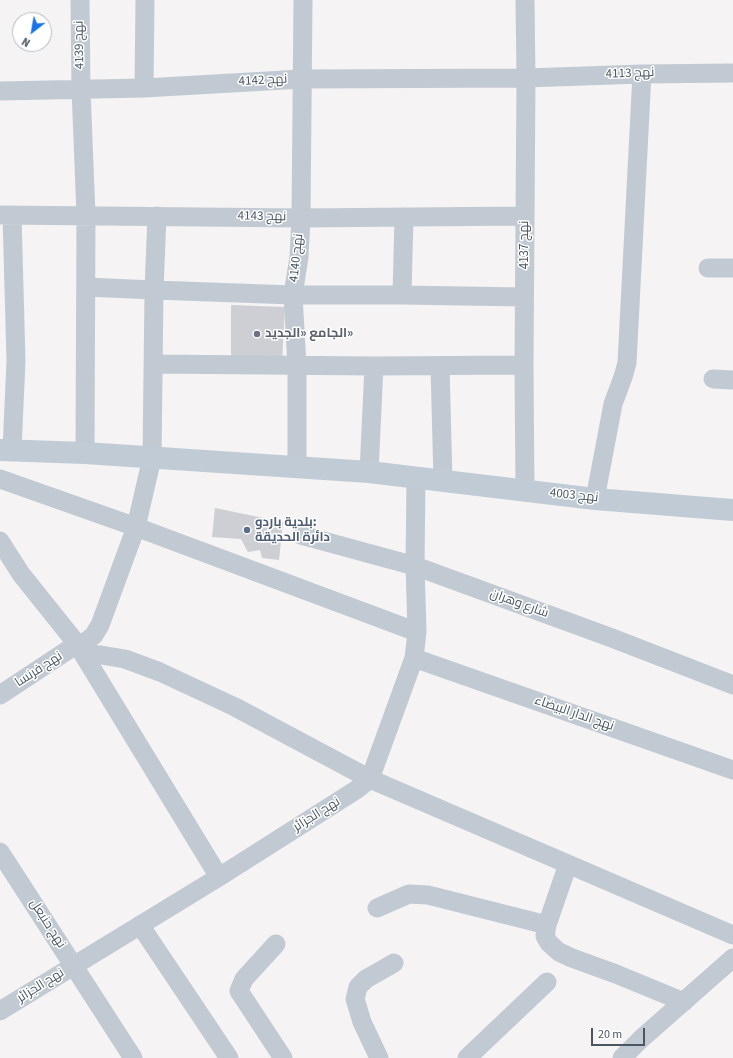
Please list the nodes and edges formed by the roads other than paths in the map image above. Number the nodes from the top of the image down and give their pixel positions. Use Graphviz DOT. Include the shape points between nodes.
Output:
graph roads {
  1 [pos="80,0"];
  2 [pos="145,0"];
  3 [pos="303,0"];
  4 [pos="525,0"];
  5 [pos="733,73"];
  6 [pos="642,74"];
  7 [pos="526,78"];
  8 [pos="302,79"];
  9 [pos="144,88"];
  10 [pos="81,89"];
  11 [pos="0,91"];
  12 [pos="6,215"];
  13 [pos="86,215"];
  14 [pos="156,216"];
  15 [pos="525,216"];
  16 [pos="404,217"];
  17 [pos="301,218"];
  18 [pos="708,268"];
  19 [pos="733,268"];
  20 [pos="86,287"];
  21 [pos="154,290"];
  22 [pos="402,294"];
  23 [pos="293,295"];
  24 [pos="524,297"];
  25 [pos="153,364"];
  26 [pos="524,365"];
  27 [pos="297,366"];
  28 [pos="374,366"];
  29 [pos="440,366"];
  30 [pos="713,379"];
  31 [pos="733,380"];
  32 [pos="6,450"];
  33 [pos="85,453"];
  34 [pos="152,458"];
  35 [pos="297,467"];
  36 [pos="369,472"];
  37 [pos="0,479"];
  38 [pos="416,479"];
  39 [pos="443,481"];
  40 [pos="525,491"];
  41 [pos="595,499"];
  42 [pos="733,510"];
  43 [pos="136,527"];
  44 [pos="301,535"];
  45 [pos="0,541"];
  46 [pos="415,566"];
  47 [pos="417,632"];
  48 [pos="80,649"];
  49 [pos="414,658"];
  50 [pos="733,685"];
  51 [pos="0,695"];
  52 [pos="733,770"];
  53 [pos="370,779"];
  54 [pos="0,852"];
  55 [pos="568,864"];
  56 [pos="219,877"];
  57 [pos="377,908"];
  58 [pos="140,925"];
  59 [pos="546,925"];
  60 [pos="733,935"];
  61 [pos="276,944"];
  62 [pos="733,958"];
  63 [pos="394,963"];
  64 [pos="74,966"];
  65 [pos="547,982"];
  66 [pos="684,1002"];
  67 [pos="0,1011"];
  68 [pos="133,1058"];
  69 [pos="229,1058"];
  70 [pos="283,1058"];
  71 [pos="379,1058"];
  72 [pos="467,1058"];
  73 [pos="622,1058"];
  1 -- 10 [label="street, نهج 4139"];
  2 -- 9 [label="street"];
  3 -- 8 [label="street, نهج 4140"];
  4 -- 7 [label="street, نهج 4137"];
  5 -- 6 [label="street, نهج 4113"];
  6 -- 7 [label="street, نهج 4113"];
  6 -- 41 [label="street" via="627,363 613,404"];
  7 -- 8 [label="street, نهج 4142"];
  7 -- 15 [label="street, نهج 4137"];
  8 -- 9 [label="street, نهج 4142"];
  8 -- 17 [label="street, نهج 4140"];
  9 -- 10 [label="street, نهج 4142"];
  10 -- 11 [label="street, نهج 4142"];
  10 -- 13 [label="street, نهج 4139"];
  12 -- 13 [label="street, نهج 4143"];
  12 -- 32 [label="street" via="16,361"];
  13 -- 14 [label="street, نهج 4143"];
  13 -- 20 [label="street, نهج 4139"];
  14 -- 17 [label="street, نهج 4143"];
  14 -- 21 [label="street, نهج فرنسا"];
  15 -- 16 [label="street, نهج 4143"];
  15 -- 24 [label="street, نهج 4137"];
  16 -- 17 [label="street, نهج 4143"];
  16 -- 22 [label="street"];
  17 -- 23 [label="street, نهج 4140" via="299,257"];
  18 -- 19 [label="street"];
  20 -- 21 [label="street"];
  20 -- 33 [label="street, نهج 4139"];
  21 -- 23 [label="street"];
  21 -- 25 [label="street, نهج فرنسا"];
  22 -- 23 [label="street"];
  22 -- 24 [label="street"];
  23 -- 27 [label="street, نهج 4140"];
  24 -- 26 [label="street, نهج 4137"];
  25 -- 27 [label="street"];
  25 -- 34 [label="street, نهج فرنسا"];
  26 -- 29 [label="street"];
  26 -- 40 [label="street, نهج 4137"];
  27 -- 28 [label="street"];
  27 -- 35 [label="street, نهج 4140"];
  28 -- 29 [label="street"];
  28 -- 36 [label="street"];
  29 -- 39 [label="street"];
  30 -- 31 [label="street"];
  32 -- 33 [label="street, نهج 4003"];
  33 -- 34 [label="street, نهج 4003"];
  34 -- 35 [label="street, نهج 4003"];
  34 -- 43 [label="street, نهج فرنسا"];
  35 -- 36 [label="street, نهج 4003"];
  36 -- 38 [label="street, نهج 4003"];
  37 -- 43 [label="street"];
  38 -- 39 [label="street, نهج 4003"];
  38 -- 46 [label="street"];
  39 -- 40 [label="street, نهج 4003"];
  40 -- 41 [label="street, نهج 4003"];
  41 -- 42 [label="street, نهج 4003"];
  43 -- 47 [label="street"];
  43 -- 48 [label="street, نهج فرنسا" via="100,624 94,635"];
  44 -- 46 [label="street, شارع وهران"];
  45 -- 48 [label="street" via="21,574"];
  46 -- 47 [label="street"];
  46 -- 50 [label="street, شارع وهران"];
  47 -- 49 [label="street"];
  48 -- 51 [label="street, نهج فرنسا"];
  48 -- 53 [label="street" via="125,659 160,672 235,707"];
  48 -- 56 [label="street"];
  49 -- 52 [label="street, نهج الدار البيضاء"];
  49 -- 53 [label="street"];
  53 -- 55 [label="street"];
  53 -- 56 [label="street, نهج الجزائر"];
  54 -- 64 [label="street, نهج حنبعل"];
  55 -- 59 [label="street"];
  55 -- 60 [label="street"];
  56 -- 58 [label="street, نهج الجزائر"];
  57 -- 59 [label="street" via="409,894 428,895"];
  58 -- 64 [label="street, نهج الجزائر"];
  58 -- 69 [label="street"];
  59 -- 66 [label="street" via="545,936 558,952"];
  61 -- 70 [label="street" via="244,980 240,991"];
  62 -- 66 [label="street"];
  63 -- 71 [label="street" via="366,979 358,987 355,999 362,1022"];
  64 -- 67 [label="street, نهج الجزائر"];
  64 -- 68 [label="street, نهج حنبعل"];
  65 -- 72 [label="street"];
  66 -- 73 [label="street"];
}
